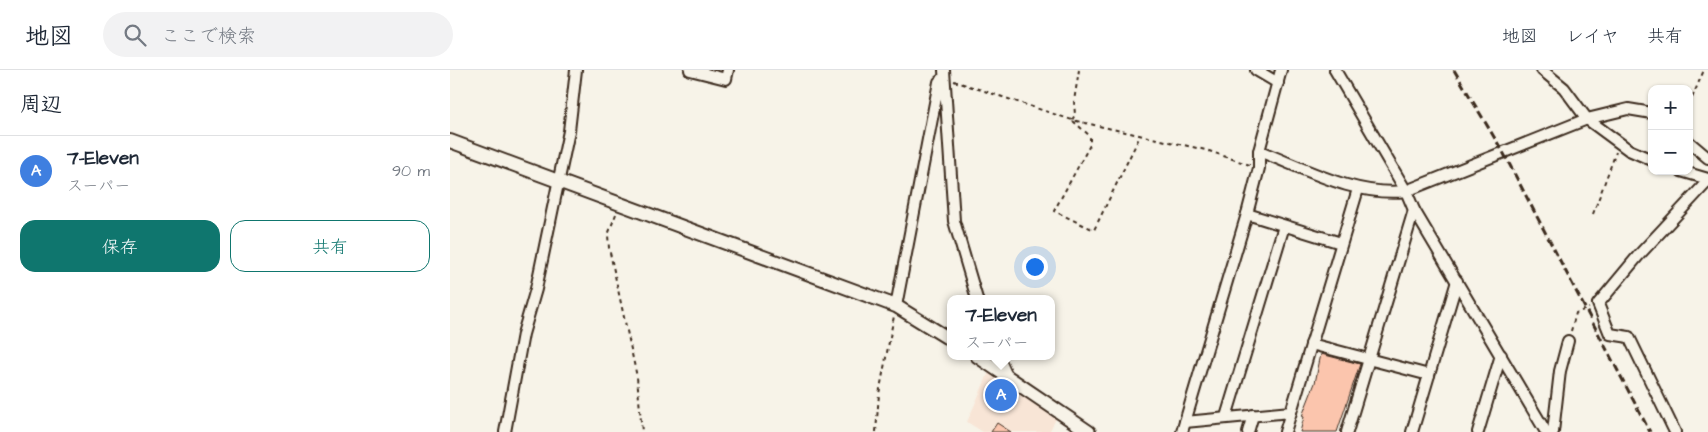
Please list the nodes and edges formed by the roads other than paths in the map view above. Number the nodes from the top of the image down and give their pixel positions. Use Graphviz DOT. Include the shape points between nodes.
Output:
graph roads {
  1 [pos="576,70"];
  2 [pos="690,70"];
  3 [pos="728,70"];
  4 [pos="1256,70"];
  5 [pos="1281,70"];
  6 [pos="1335,70"];
  7 [pos="1542,70"];
  8 [pos="944,74"];
  9 [pos="1278,83"];
  10 [pos="1648,112"];
  11 [pos="1587,119"];
  12 [pos="450,141"];
  13 [pos="1693,145"];
  14 [pos="1259,151"];
  15 [pos="1648,158"];
  16 [pos="1708,158"];
  17 [pos="1693,175"];
  18 [pos="1708,180"];
  19 [pos="557,181"];
  20 [pos="1358,189"];
  21 [pos="1406,191"];
  22 [pos="1414,210"];
  23 [pos="1247,214"];
  24 [pos="1284,226"];
  25 [pos="1341,243"];
  26 [pos="1457,281"];
  27 [pos="976,295"];
  28 [pos="896,306"];
  29 [pos="947,338"];
  30 [pos="1568,341"];
  31 [pos="1311,344"];
  32 [pos="1501,355"];
  33 [pos="983,360"];
  34 [pos="1000,360"];
  35 [pos="1368,360"];
  36 [pos="1429,375"];
  37 [pos="1007,377"];
  38 [pos="1291,412"];
  39 [pos="1253,415"];
  40 [pos="1226,417"];
  41 [pos="1184,427"];
  42 [pos="1542,429"];
  43 [pos="505,432"];
  44 [pos="1089,432"];
  45 [pos="1248,432"];
  46 [pos="1285,432"];
  47 [pos="1348,432"];
  48 [pos="1412,432"];
  49 [pos="1478,432"];
  50 [pos="1553,432"];
  51 [pos="1675,432"];
  1 -- 19 [label="street" via="572,112"];
  2 -- 3 [label="street" via="726,78"];
  4 -- 9 [label="street"];
  5 -- 9 [label="street"];
  6 -- 21 [label="street"];
  7 -- 11 [label="street" via="1564,88"];
  8 -- 27 [label="street" via="954,220"];
  8 -- 28 [label="street" via="939,82"];
  9 -- 14 [label="street"];
  10 -- 11 [label="street" via="1628,109"];
  11 -- 15 [label="street" via="1630,150"];
  11 -- 21 [label="street"];
  12 -- 19 [label="street"];
  13 -- 16 [label="street"];
  14 -- 20 [label="street"];
  14 -- 23 [label="street" via="1259,168"];
  17 -- 18 [label="street"];
  18 -- 51 [label="street" via="1598,304 1610,334 1629,337"];
  19 -- 28 [label="street"];
  19 -- 43 [label="street"];
  20 -- 21 [label="street" via="1385,193"];
  20 -- 25 [label="street"];
  21 -- 22 [label="street"];
  22 -- 26 [label="street"];
  22 -- 35 [label="street"];
  23 -- 24 [label="street"];
  23 -- 41 [label="street"];
  24 -- 25 [label="street"];
  24 -- 40 [label="street"];
  25 -- 31 [label="street"];
  26 -- 32 [label="street"];
  26 -- 36 [label="street"];
  28 -- 29 [label="street"];
  30 -- 50 [label="street" via="1560,371"];
  31 -- 35 [label="street"];
  31 -- 38 [label="street"];
  32 -- 42 [label="street"];
  32 -- 49 [label="street"];
  33 -- 37 [label="street"];
  34 -- 37 [label="street"];
  35 -- 36 [label="street"];
  35 -- 47 [label="street"];
  36 -- 48 [label="street"];
  37 -- 44 [label="street"];
  38 -- 39 [label="street"];
  38 -- 46 [label="street"];
  39 -- 40 [label="street"];
  39 -- 45 [label="street"];
  40 -- 41 [label="street"];
}
